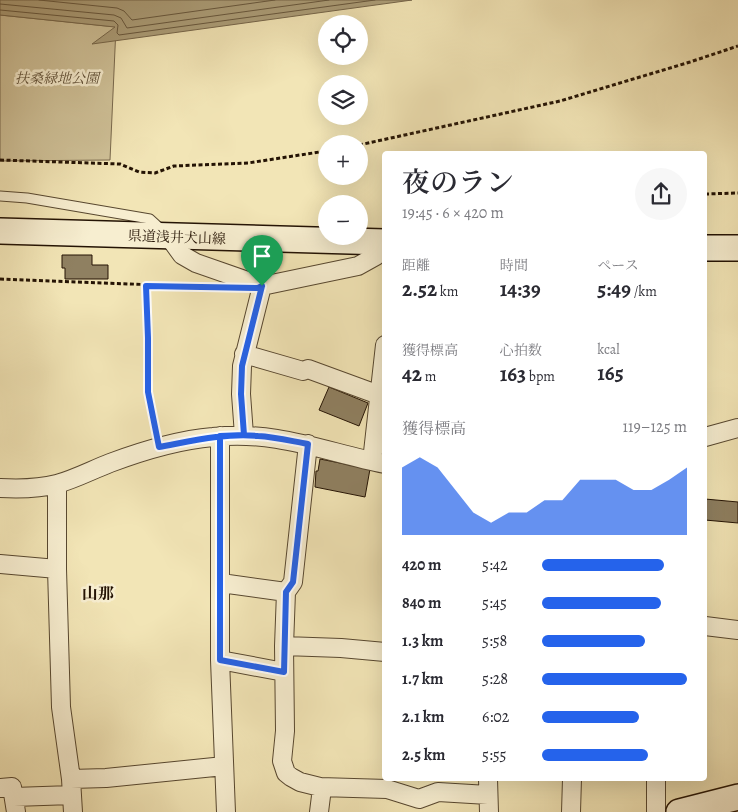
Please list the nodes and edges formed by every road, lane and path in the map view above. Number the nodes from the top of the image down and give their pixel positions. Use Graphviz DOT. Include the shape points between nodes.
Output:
graph roads {
  1 [pos="738,46"];
  2 [pos="368,143"];
  3 [pos="318,152"];
  4 [pos="0,160"];
  5 [pos="738,193"];
  6 [pos="707,194"];
  7 [pos="0,196"];
  8 [pos="3,234"];
  9 [pos="169,237"];
  10 [pos="382,242"];
  11 [pos="382,246"];
  12 [pos="707,248"];
  13 [pos="738,248"];
  14 [pos="0,279"];
  15 [pos="146,286"];
  16 [pos="262,286"];
  17 [pos="211,287"];
  18 [pos="244,354"];
  19 [pos="382,370"];
  20 [pos="379,395"];
  21 [pos="738,428"];
  22 [pos="244,435"];
  23 [pos="220,436"];
  24 [pos="707,436"];
  25 [pos="308,444"];
  26 [pos="159,447"];
  27 [pos="379,462"];
  28 [pos="57,484"];
  29 [pos="0,488"];
  30 [pos="0,564"];
  31 [pos="57,569"];
  32 [pos="221,583"];
  33 [pos="286,592"];
  34 [pos="707,626"];
  35 [pos="738,630"];
  36 [pos="284,646"];
  37 [pos="382,652"];
  38 [pos="220,660"];
  39 [pos="284,672"];
  40 [pos="224,766"];
  41 [pos="572,781"];
  42 [pos="656,781"];
  43 [pos="388,784"];
  44 [pos="320,787"];
  45 [pos="72,795"];
  46 [pos="488,795"];
  47 [pos="738,798"];
  48 [pos="10,799"];
  49 [pos="226,812"];
  50 [pos="319,812"];
  51 [pos="571,812"];
  52 [pos="656,812"];
  53 [pos="679,812"];
  1 -- 2 [label="path" via="560,101"];
  3 -- 4 [label="path" via="248,163 174,166 155,173 138,172 120,164"];
  5 -- 6 [label="path"];
  7 -- 9 [label="lane" via="150,219"];
  8 -- 9 [label="main road, 県道浅井犬山線"];
  9 -- 10 [label="main road, 県道浅井犬山線"];
  9 -- 16 [label="street" via="189,259"];
  11 -- 16 [label="street" via="376,256 358,266"];
  12 -- 13 [label="main road"];
  14 -- 15 [label="path"];
  15 -- 17 [label="path"];
  15 -- 26 [label="path" via="148,392"];
  16 -- 18 [label="street"];
  18 -- 20 [label="street" via="303,371 308,369"];
  18 -- 22 [label="street" via="241,394"];
  19 -- 20 [label="street"];
  20 -- 27 [label="street"];
  21 -- 24 [label="street"];
  22 -- 23 [label="street"];
  22 -- 25 [label="street"];
  23 -- 26 [label="street"];
  23 -- 32 [label="street"];
  25 -- 27 [label="street"];
  25 -- 33 [label="street" via="293,582"];
  26 -- 28 [label="street"];
  28 -- 29 [label="street" via="28,489"];
  28 -- 31 [label="street"];
  30 -- 31 [label="street"];
  31 -- 45 [label="street" via="61,707"];
  32 -- 33 [label="street"];
  32 -- 38 [label="street"];
  33 -- 36 [label="street"];
  34 -- 35 [label="street"];
  36 -- 37 [label="street"];
  36 -- 39 [label="street"];
  38 -- 39 [label="street"];
  38 -- 40 [label="street"];
  39 -- 44 [label="street" via="286,731 283,749 286,773 300,782"];
  40 -- 45 [label="street" via="104,776"];
  40 -- 49 [label="street"];
  41 -- 51 [label="street"];
  42 -- 52 [label="street"];
  43 -- 44 [label="street"];
  43 -- 46 [label="street" via="419,800 438,792"];
  44 -- 50 [label="street"];
  45 -- 48 [label="street"];
  47 -- 53 [label="main road"];
}
